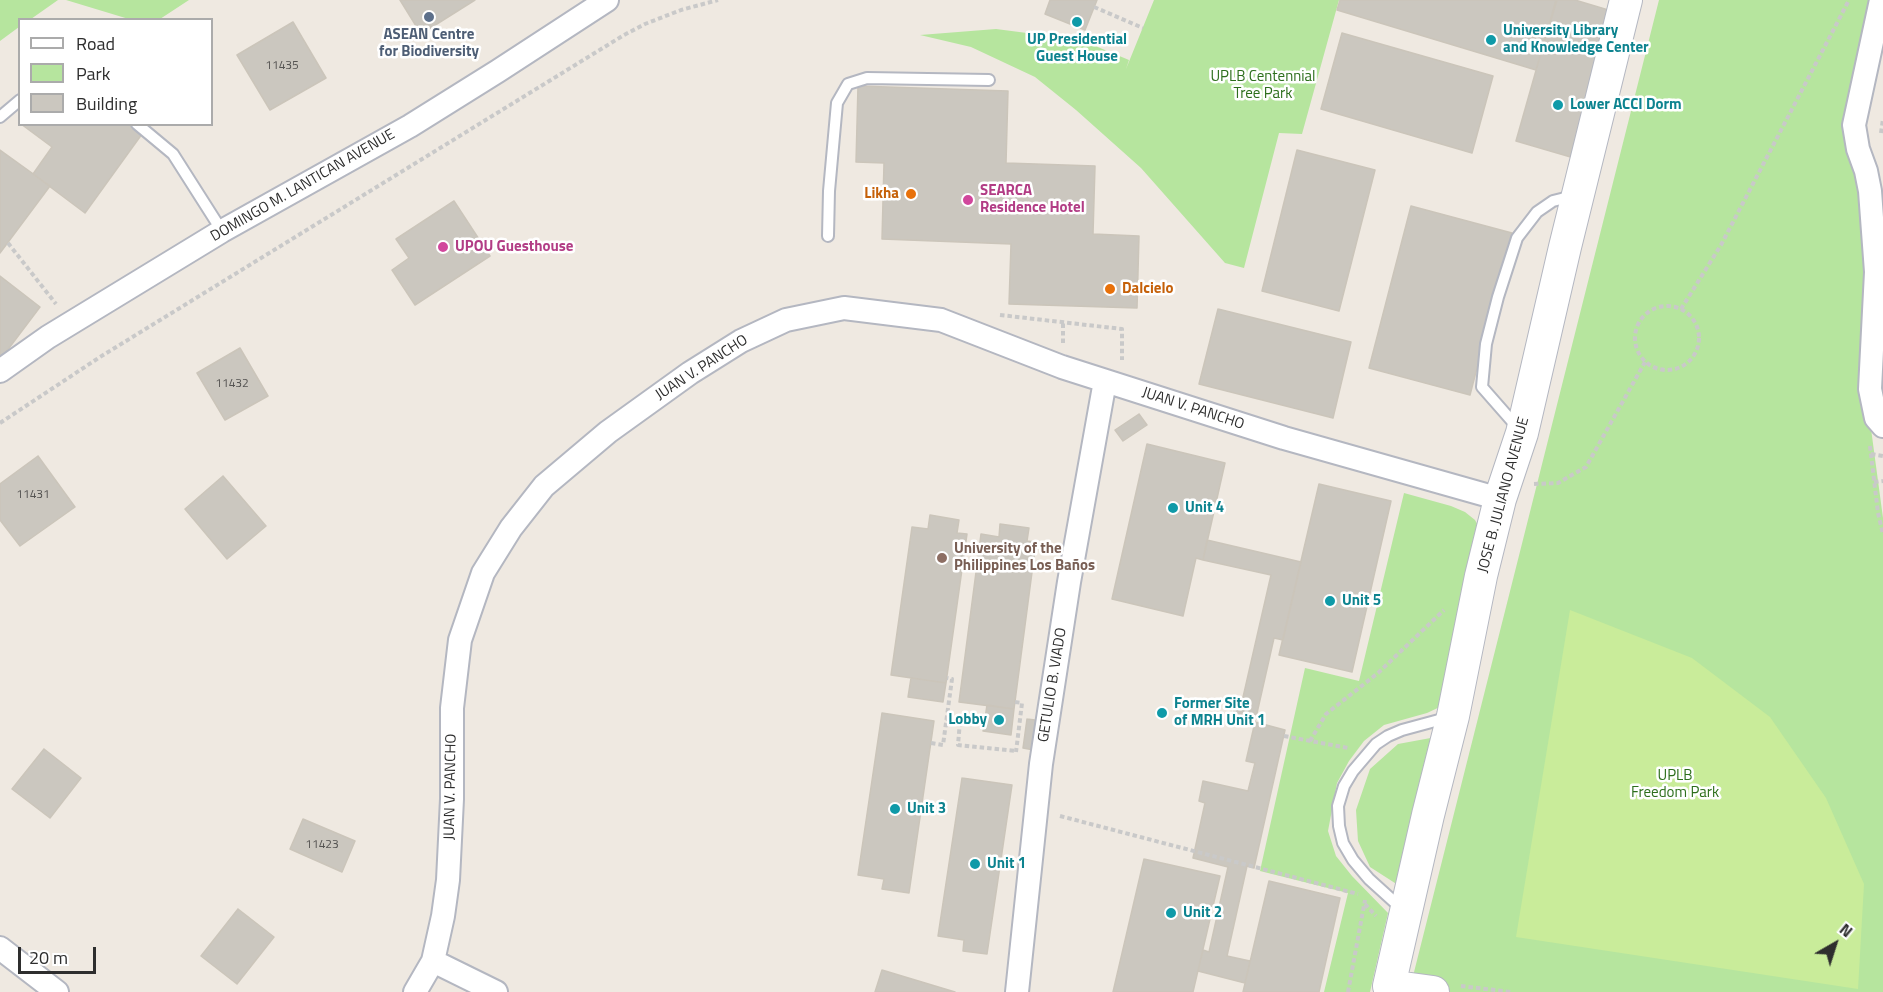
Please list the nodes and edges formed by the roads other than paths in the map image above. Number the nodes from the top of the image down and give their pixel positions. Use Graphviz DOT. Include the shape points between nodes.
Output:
graph roads {
  1 [pos="607,0"];
  2 [pos="1626,0"];
  3 [pos="1881,0"];
  4 [pos="989,80"];
  5 [pos="18,102"];
  6 [pos="0,117"];
  7 [pos="139,126"];
  8 [pos="1578,194"];
  9 [pos="1876,199"];
  10 [pos="222,231"];
  11 [pos="828,236"];
  12 [pos="0,371"];
  13 [pos="1105,381"];
  14 [pos="1883,426"];
  15 [pos="1522,433"];
  16 [pos="1500,499"];
  17 [pos="1453,716"];
  18 [pos="1406,912"];
  19 [pos="0,948"];
  20 [pos="433,961"];
  21 [pos="1388,989"];
  22 [pos="57,992"];
  23 [pos="414,992"];
  24 [pos="496,992"];
  25 [pos="1017,992"];
  26 [pos="1433,992"];
  1 -- 10 [label="street, DOMINGO M. LANTICAN AVENUE" via="410,126"];
  2 -- 8 [label="street, JOSE B. JULIANO AVENUE"];
  3 -- 9 [label="street" via="1854,125 1858,149"];
  4 -- 11 [label="lane" via="867,78 848,84 837,103"];
  5 -- 6 [label="lane"];
  7 -- 10 [label="lane" via="173,154"];
  8 -- 15 [label="street, JOSE B. JULIANO AVENUE"];
  8 -- 15 [label="lane" via="1553,201 1536,212 1517,238 1486,344 1482,387"];
  9 -- 14 [label="street" via="1870,389 1875,418"];
  10 -- 12 [label="street, DOMINGO M. LANTICAN AVENUE" via="48,337"];
  13 -- 16 [label="street, JUAN V. PANCHO" via="1284,438"];
  13 -- 20 [label="street, JUAN V. PANCHO" via="940,320 844,308 786,320 741,341 608,432 544,486 510,528 483,573 460,640 452,708 448,880"];
  13 -- 25 [label="street, GETULIO B. VIADO" via="1041,764"];
  15 -- 16 [label="street, JOSE B. JULIANO AVENUE"];
  16 -- 17 [label="street, JOSE B. JULIANO AVENUE"];
  17 -- 18 [label="street, JOSE B. JULIANO AVENUE"];
  17 -- 18 [label="lane" via="1402,730 1367,752 1344,786 1338,806 1343,843 1353,860"];
  18 -- 21 [label="street, JOSE B. JULIANO AVENUE"];
  19 -- 22 [label="street"];
  20 -- 23 [label="street, JUAN V. PANCHO"];
  20 -- 24 [label="street"];
  21 -- 26 [label="street"];
}
